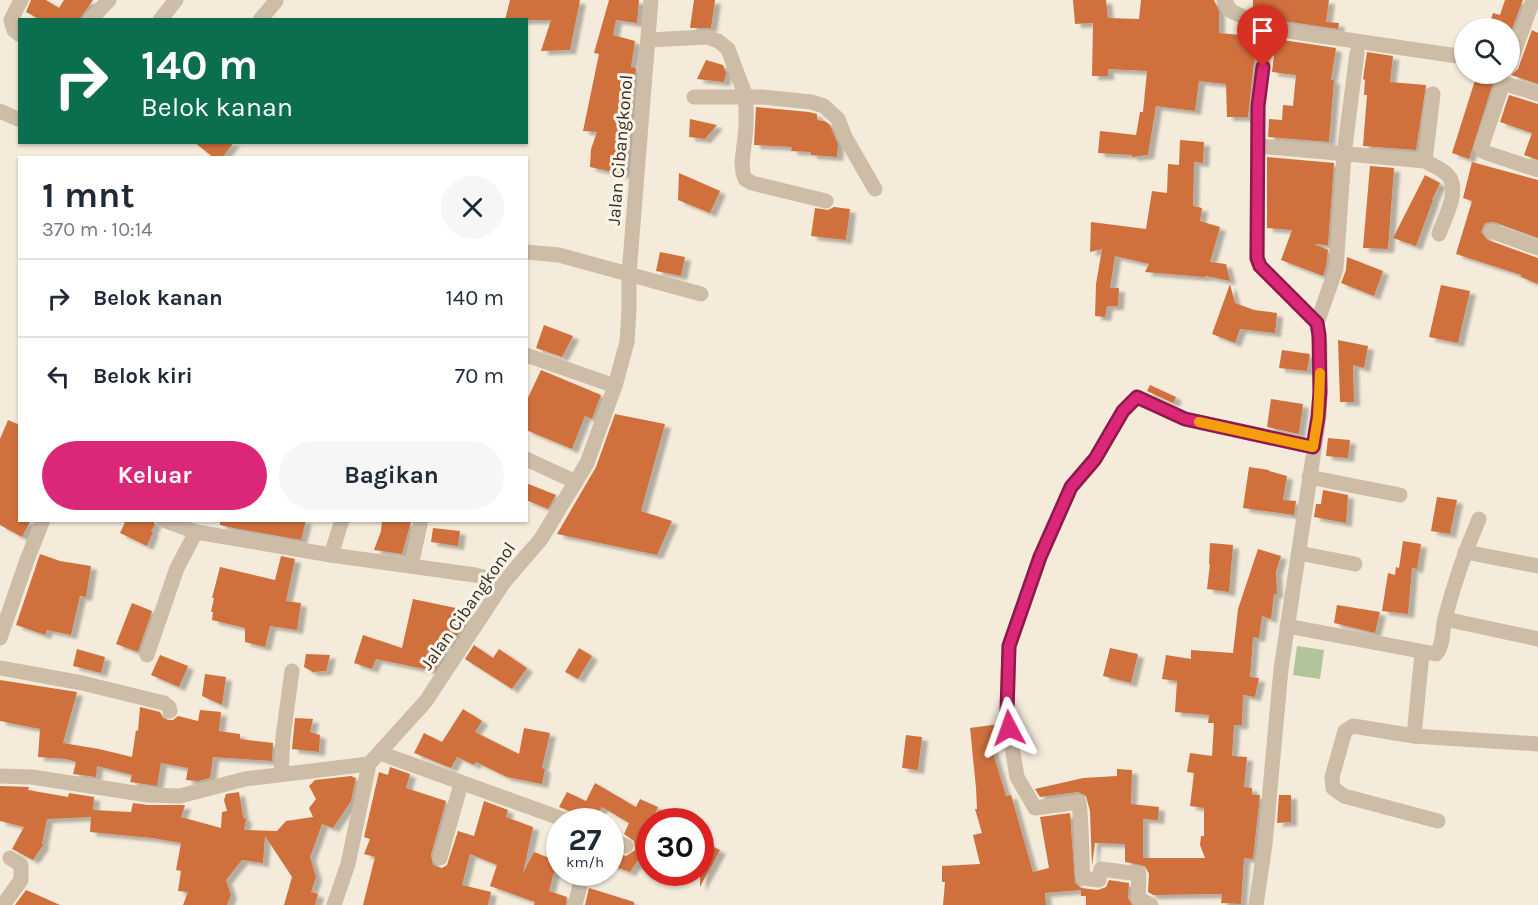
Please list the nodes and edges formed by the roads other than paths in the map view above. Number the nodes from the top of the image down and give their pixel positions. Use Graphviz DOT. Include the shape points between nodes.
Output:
graph roads {
  1 [pos="21,0"];
  2 [pos="109,0"];
  3 [pos="176,0"];
  4 [pos="276,0"];
  5 [pos="651,0"];
  6 [pos="1224,0"];
  7 [pos="1533,0"];
  8 [pos="92,18"];
  9 [pos="162,18"];
  10 [pos="262,18"];
  11 [pos="1532,22"];
  12 [pos="1267,28"];
  13 [pos="18,33"];
  14 [pos="648,40"];
  15 [pos="1520,45"];
  16 [pos="1356,53"];
  17 [pos="1454,56"];
  18 [pos="1502,84"];
  19 [pos="1517,84"];
  20 [pos="1434,94"];
  21 [pos="1538,94"];
  22 [pos="746,97"];
  23 [pos="694,98"];
  24 [pos="0,111"];
  25 [pos="18,119"];
  26 [pos="1259,146"];
  27 [pos="1344,154"];
  28 [pos="1425,161"];
  29 [pos="1538,170"];
  30 [pos="875,189"];
  31 [pos="826,201"];
  32 [pos="1491,231"];
  33 [pos="1439,234"];
  34 [pos="1538,248"];
  35 [pos="528,252"];
  36 [pos="629,274"];
  37 [pos="701,294"];
  38 [pos="1317,323"];
  39 [pos="528,356"];
  40 [pos="615,386"];
  41 [pos="1313,447"];
  42 [pos="528,460"];
  43 [pos="1309,477"];
  44 [pos="576,482"];
  45 [pos="1400,495"];
  46 [pos="1479,519"];
  47 [pos="41,522"];
  48 [pos="168,522"];
  49 [pos="341,522"];
  50 [pos="421,522"];
  51 [pos="196,532"];
  52 [pos="1465,552"];
  53 [pos="1299,553"];
  54 [pos="331,555"];
  55 [pos="1355,564"];
  56 [pos="411,566"];
  57 [pos="1538,566"];
  58 [pos="504,582"];
  59 [pos="1445,619"];
  60 [pos="1287,626"];
  61 [pos="0,638"];
  62 [pos="1538,639"];
  63 [pos="1422,653"];
  64 [pos="147,655"];
  65 [pos="0,668"];
  66 [pos="292,671"];
  67 [pos="170,711"];
  68 [pos="1414,736"];
  69 [pos="1538,744"];
  70 [pos="374,759"];
  71 [pos="281,774"];
  72 [pos="0,776"];
  73 [pos="461,783"];
  74 [pos="546,813"];
  75 [pos="1438,821"];
  76 [pos="10,858"];
  77 [pos="440,858"];
  78 [pos="580,886"];
  79 [pos="3,905"];
  80 [pos="334,905"];
  81 [pos="575,905"];
  82 [pos="1150,905"];
  83 [pos="1256,905"];
  1 -- 13 [label="street" via="11,20"];
  2 -- 8 [label="street"];
  3 -- 9 [label="street"];
  4 -- 10 [label="street"];
  5 -- 14 [label="street, Jalan Cibangkonol"];
  6 -- 12 [label="street" via="1231,11"];
  7 -- 11 [label="street"];
  11 -- 15 [label="street"];
  12 -- 17 [label="street"];
  12 -- 26 [label="street" via="1258,106"];
  14 -- 22 [label="street" via="690,36 718,41 728,49"];
  14 -- 36 [label="street, Jalan Cibangkonol"];
  16 -- 27 [label="street"];
  18 -- 29 [label="street" via="1481,149"];
  19 -- 21 [label="street"];
  20 -- 28 [label="street"];
  22 -- 23 [label="street"];
  22 -- 30 [label="street" via="824,106 838,119"];
  22 -- 31 [label="street" via="742,162 746,179"];
  24 -- 25 [label="street"];
  26 -- 27 [label="street"];
  26 -- 38 [label="street" via="1257,258 1260,266"];
  27 -- 28 [label="street"];
  27 -- 38 [label="street" via="1336,269"];
  28 -- 33 [label="street" via="1445,173 1452,185 1452,198"];
  32 -- 34 [label="street"];
  35 -- 36 [label="street" via="559,255"];
  36 -- 37 [label="street"];
  36 -- 40 [label="street, Jalan Cibangkonol" via="627,342"];
  38 -- 41 [label="street" via="1320,392"];
  39 -- 40 [label="street"];
  40 -- 44 [label="street, Jalan Cibangkonol" via="587,463"];
  41 -- 43 [label="street"];
  41 -- 82 [label="street" via="1185,419 1137,397 1123,411 1095,459 1071,487 1026,594 1009,646 1007,711 1017,777 1035,808 1079,802 1083,878 1099,880 1101,869 1139,874 1138,898"];
  42 -- 44 [label="street"];
  43 -- 45 [label="street"];
  43 -- 53 [label="street"];
  44 -- 58 [label="street, Jalan Cibangkonol" via="541,539"];
  46 -- 52 [label="street"];
  47 -- 61 [label="street"];
  48 -- 51 [label="street"];
  49 -- 54 [label="street"];
  50 -- 56 [label="street"];
  51 -- 54 [label="street"];
  51 -- 64 [label="street" via="177,568"];
  52 -- 57 [label="street"];
  52 -- 59 [label="street"];
  53 -- 55 [label="street"];
  53 -- 60 [label="street"];
  54 -- 56 [label="street"];
  56 -- 58 [label="street"];
  58 -- 70 [label="street, Jalan Cibangkonol" via="426,700"];
  59 -- 62 [label="street"];
  59 -- 63 [label="street" via="1439,652"];
  60 -- 63 [label="street"];
  60 -- 83 [label="street"];
  63 -- 68 [label="street"];
  65 -- 67 [label="street" via="164,703"];
  66 -- 71 [label="street"];
  68 -- 69 [label="street"];
  68 -- 75 [label="street" via="1353,726 1345,731 1332,777 1333,788 1344,796"];
  70 -- 71 [label="street"];
  70 -- 73 [label="street"];
  70 -- 80 [label="street, Jalan Cibangkonol"];
  71 -- 72 [label="street" via="180,796"];
  73 -- 74 [label="street"];
  73 -- 77 [label="street"];
  76 -- 79 [label="street" via="21,866 21,880"];
  78 -- 81 [label="street"];
}
